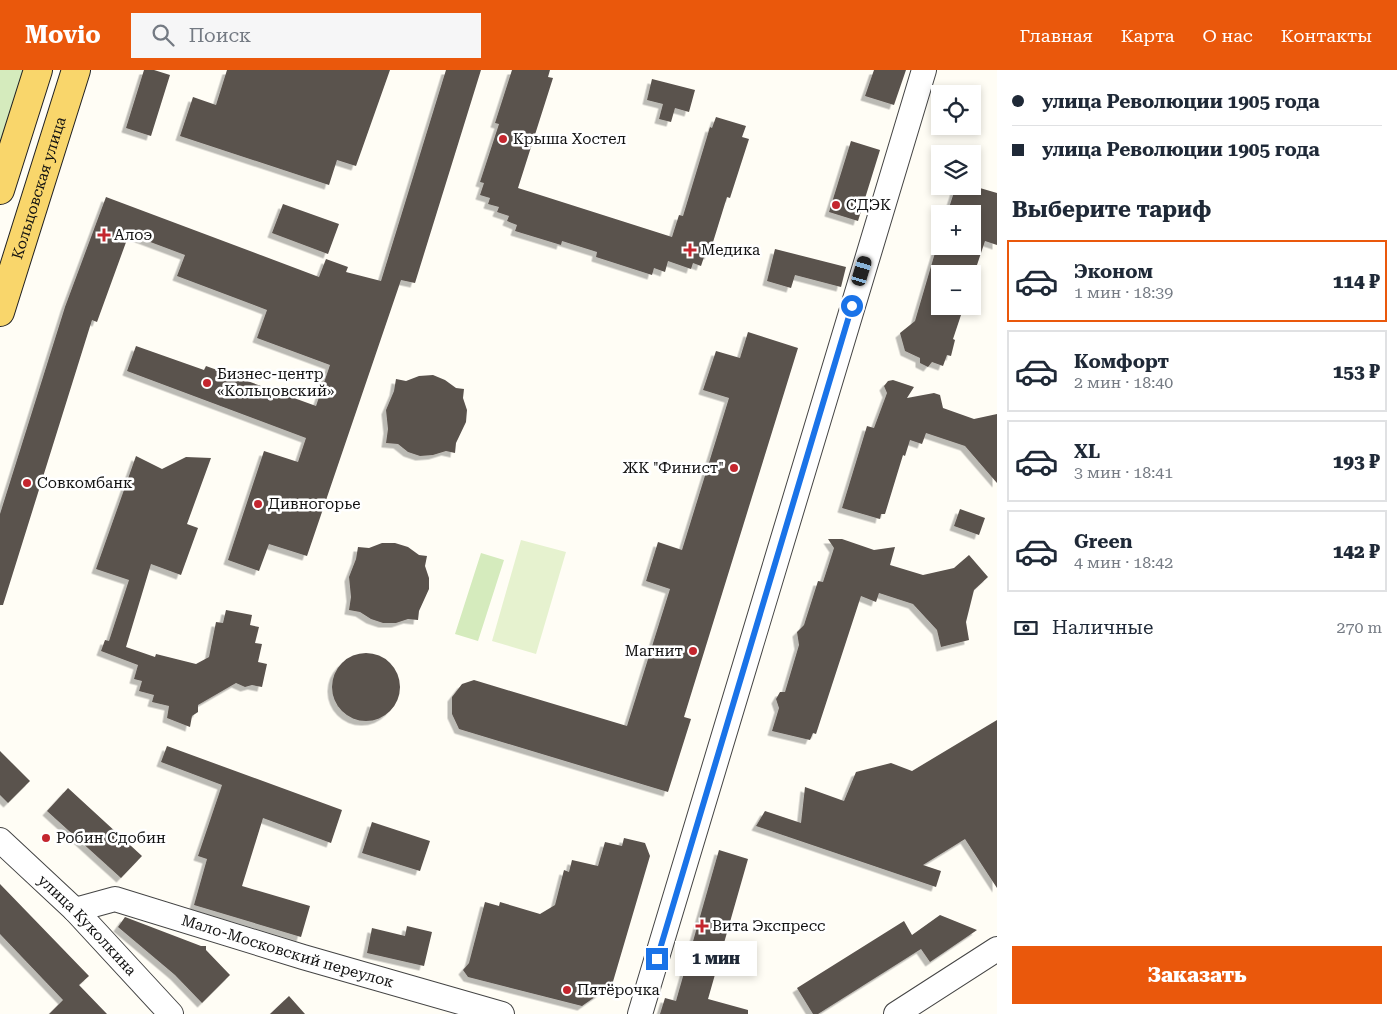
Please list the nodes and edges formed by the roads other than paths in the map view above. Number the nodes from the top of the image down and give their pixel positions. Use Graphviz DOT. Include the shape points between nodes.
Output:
graph roads {
  1 [pos="38,70"];
  2 [pos="76,70"];
  3 [pos="924,70"];
  4 [pos="0,190"];
  5 [pos="1,307"];
  6 [pos="0,840"];
  7 [pos="75,910"];
  8 [pos="997,950"];
  9 [pos="171,1014"];
  10 [pos="502,1014"];
  11 [pos="640,1014"];
  12 [pos="896,1014"];
  1 -- 4 [label="main road"];
  2 -- 5 [label="main road, Кольцовская улица"];
  3 -- 11 [label="street"];
  6 -- 7 [label="street, улица Куколкина"];
  7 -- 9 [label="street, улица Куколкина"];
  7 -- 10 [label="street, Мало-Московский переулок" via="115,899"];
  8 -- 12 [label="street"];
}
